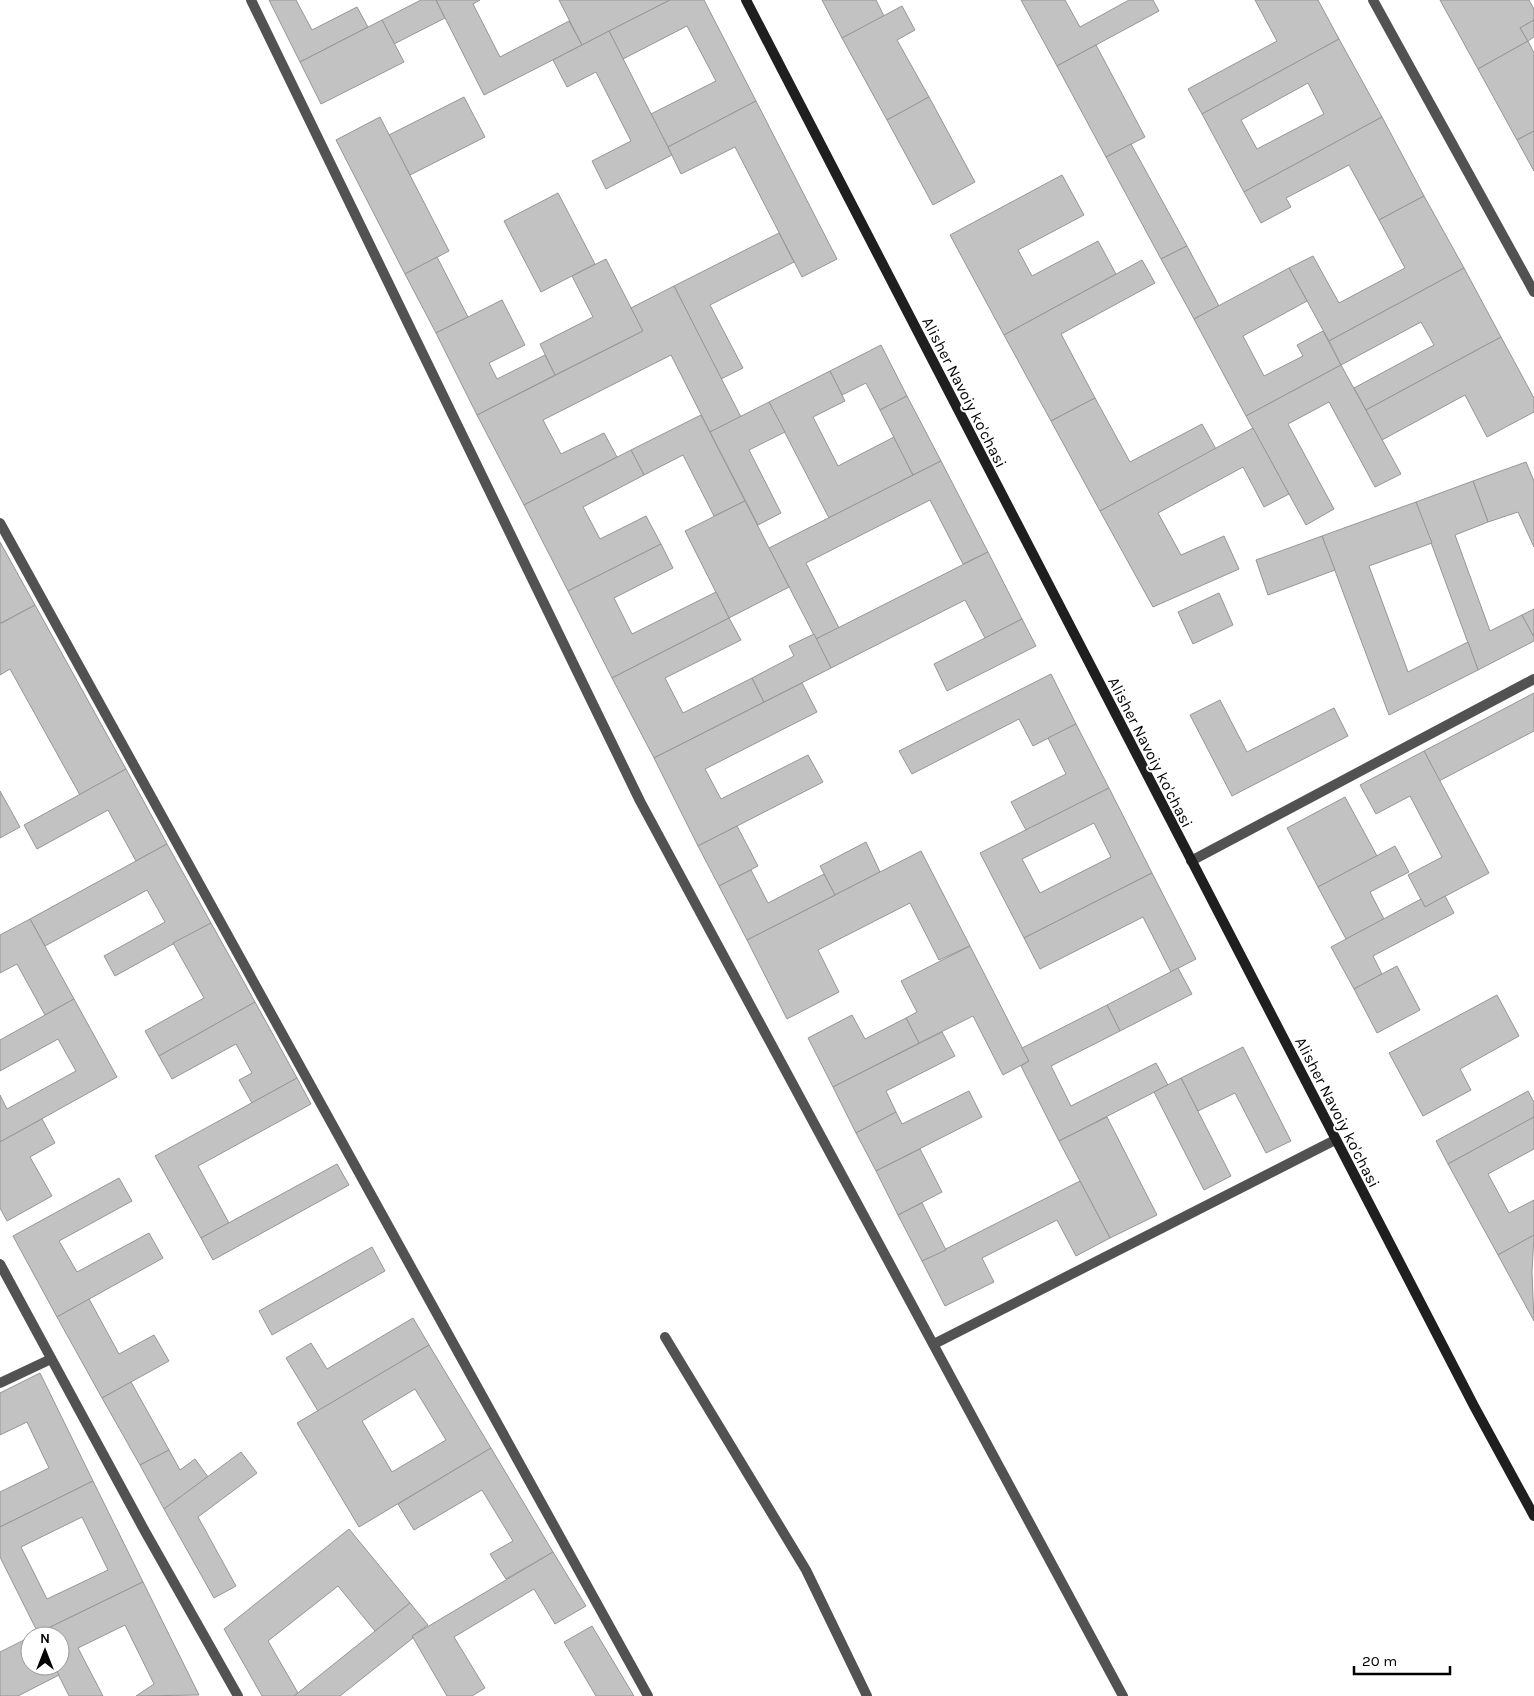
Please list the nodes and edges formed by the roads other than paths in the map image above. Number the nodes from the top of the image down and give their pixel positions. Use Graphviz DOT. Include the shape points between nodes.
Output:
graph roads {
  1 [pos="251,0"];
  2 [pos="746,0"];
  3 [pos="1373,0"];
  4 [pos="1534,292"];
  5 [pos="0,523"];
  6 [pos="1534,679"];
  7 [pos="1191,860"];
  8 [pos="1335,1140"];
  9 [pos="0,1264"];
  10 [pos="665,1337"];
  11 [pos="934,1344"];
  12 [pos="51,1359"];
  13 [pos="0,1383"];
  14 [pos="1534,1516"];
  15 [pos="238,1696"];
  16 [pos="648,1696"];
  17 [pos="867,1696"];
  18 [pos="1123,1696"];
  1 -- 11 [label="street" via="640,801"];
  2 -- 7 [label="main road, Alisher Navoiy ko'chasi"];
  3 -- 4 [label="street"];
  5 -- 16 [label="street"];
  6 -- 7 [label="street"];
  7 -- 8 [label="main road, Alisher Navoiy ko'chasi"];
  8 -- 11 [label="street"];
  8 -- 14 [label="main road, Alisher Navoiy ko'chasi"];
  9 -- 12 [label="street"];
  10 -- 17 [label="street" via="806,1570"];
  11 -- 18 [label="street"];
  12 -- 13 [label="street"];
  12 -- 15 [label="street"];
}
